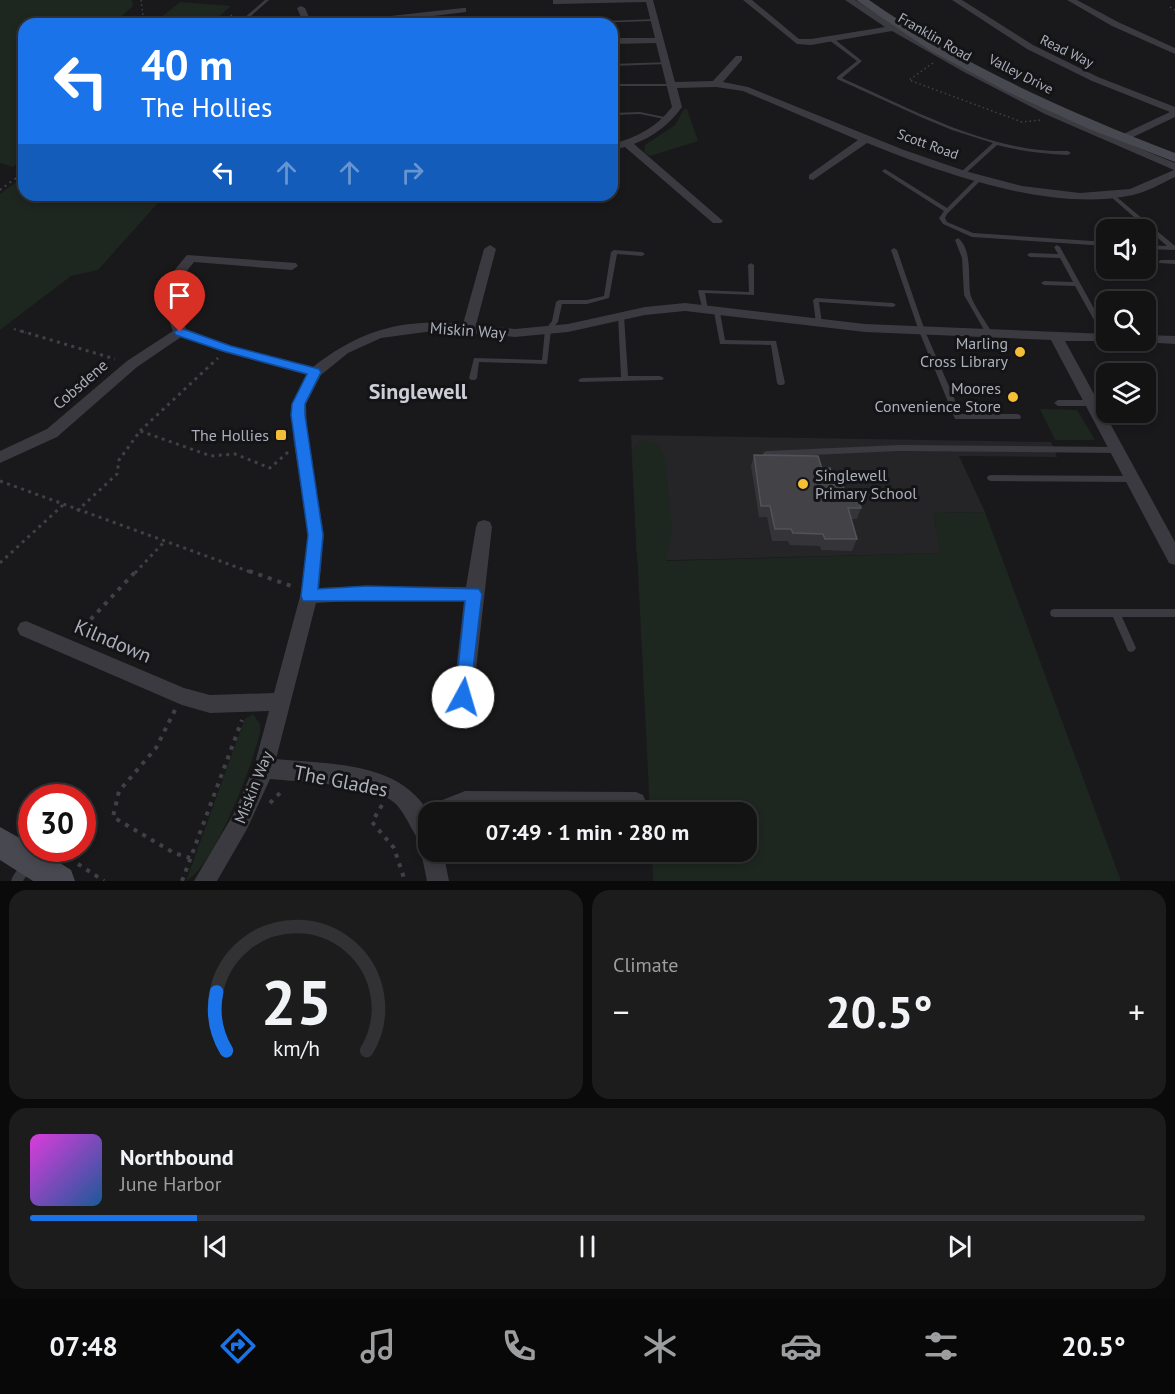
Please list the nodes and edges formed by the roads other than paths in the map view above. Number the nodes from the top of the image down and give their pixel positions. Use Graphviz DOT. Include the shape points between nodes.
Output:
graph roads {
  1 [pos="267,0"];
  2 [pos="456,0"];
  3 [pos="649,0"];
  4 [pos="747,0"];
  5 [pos="849,0"];
  6 [pos="862,0"];
  7 [pos="956,0"];
  8 [pos="1071,0"];
  9 [pos="556,2"];
  10 [pos="301,8"];
  11 [pos="246,18"];
  12 [pos="305,18"];
  13 [pos="420,18"];
  14 [pos="655,20"];
  15 [pos="618,21"];
  16 [pos="892,28"];
  17 [pos="831,39"];
  18 [pos="661,40"];
  19 [pos="618,41"];
  20 [pos="1175,51"];
  21 [pos="739,58"];
  22 [pos="667,63"];
  23 [pos="618,65"];
  24 [pos="673,84"];
  25 [pos="716,84"];
  26 [pos="618,85"];
  27 [pos="1175,112"];
  28 [pos="618,114"];
  29 [pos="669,119"];
  30 [pos="867,138"];
  31 [pos="1123,138"];
  32 [pos="996,143"];
  33 [pos="627,144"];
  34 [pos="618,146"];
  35 [pos="1068,153"];
  36 [pos="1175,158"];
  37 [pos="1175,167"];
  38 [pos="885,171"];
  39 [pos="1175,172"];
  40 [pos="963,173"];
  41 [pos="813,177"];
  42 [pos="979,179"];
  43 [pos="1112,195"];
  44 [pos="947,211"];
  45 [pos="717,221"];
  46 [pos="958,240"];
  47 [pos="1096,243"];
  48 [pos="1057,247"];
  49 [pos="1156,247"];
  50 [pos="1174,248"];
  51 [pos="490,249"];
  52 [pos="894,250"];
  53 [pos="642,254"];
  54 [pos="1030,255"];
  55 [pos="1062,256"];
  56 [pos="1161,262"];
  57 [pos="1175,262"];
  58 [pos="751,265"];
  59 [pos="292,266"];
  60 [pos="1044,283"];
  61 [pos="1078,284"];
  62 [pos="893,305"];
  63 [pos="711,311"];
  64 [pos="621,316"];
  65 [pos="1096,318"];
  66 [pos="819,323"];
  67 [pos="468,329"];
  68 [pos="548,330"];
  69 [pos="922,331"];
  70 [pos="180,332"];
  71 [pos="989,333"];
  72 [pos="1056,336"];
  73 [pos="1096,338"];
  74 [pos="1156,339"];
  75 [pos="1175,340"];
  76 [pos="315,372"];
  77 [pos="473,378"];
  78 [pos="660,378"];
  79 [pos="625,379"];
  80 [pos="582,380"];
  81 [pos="781,383"];
  82 [pos="1058,403"];
  83 [pos="1092,404"];
  84 [pos="1017,417"];
  85 [pos="1117,450"];
  86 [pos="767,454"];
  87 [pos="0,457"];
  88 [pos="991,478"];
  89 [pos="1132,479"];
  90 [pos="484,527"];
  91 [pos="1175,558"];
  92 [pos="310,594"];
  93 [pos="474,594"];
  94 [pos="1054,613"];
  95 [pos="1116,613"];
  96 [pos="1175,613"];
  97 [pos="26,629"];
  98 [pos="1131,648"];
  99 [pos="463,697"];
  100 [pos="281,702"];
  101 [pos="264,768"];
  102 [pos="462,802"];
  103 [pos="636,802"];
  104 [pos="418,808"];
  105 [pos="0,842"];
  106 [pos="434,862"];
  107 [pos="23,872"];
  108 [pos="59,881"];
  109 [pos="205,881"];
  110 [pos="438,881"];
  1 -- 11 [label="lane"];
  2 -- 13 [label="street" via="464,13"];
  3 -- 9 [label="street"];
  3 -- 14 [label="street"];
  4 -- 17 [label="street" via="797,41"];
  5 -- 16 [label="street, Franklin Road"];
  6 -- 31 [label="street, Valley Drive" via="976,69"];
  7 -- 27 [label="street, Read Way" via="1030,47"];
  8 -- 20 [label="street"];
  10 -- 12 [label="street"];
  14 -- 15 [label="lane"];
  14 -- 18 [label="street"];
  16 -- 17 [label="street"];
  16 -- 37 [label="street, Franklin Road" via="1053,114"];
  17 -- 32 [label="lane" via="860,61 839,78"];
  18 -- 19 [label="street"];
  18 -- 22 [label="street"];
  21 -- 25 [label="street"];
  22 -- 23 [label="lane"];
  22 -- 24 [label="street"];
  24 -- 25 [label="street, Scott Road"];
  24 -- 26 [label="lane"];
  24 -- 29 [label="street" via="677,107"];
  25 -- 30 [label="street, Scott Road" via="746,89"];
  27 -- 31 [label="street"];
  28 -- 29 [label="lane" via="640,113"];
  29 -- 33 [label="street"];
  30 -- 40 [label="street, Scott Road"];
  30 -- 41 [label="street"];
  31 -- 36 [label="street, Valley Drive"];
  32 -- 35 [label="lane" via="1040,153"];
  32 -- 40 [label="lane"];
  33 -- 34 [label="street"];
  33 -- 45 [label="street"];
  38 -- 44 [label="lane"];
  39 -- 43 [label="street, Scott Road" via="1146,188"];
  40 -- 42 [label="street, Scott Road"];
  42 -- 43 [label="street, Scott Road" via="1048,194"];
  42 -- 44 [label="lane"];
  43 -- 50 [label="lane"];
  44 -- 47 [label="lane" via="942,218 945,223 972,235"];
  46 -- 71 [label="lane" via="965,258 967,295"];
  48 -- 55 [label="lane"];
  49 -- 50 [label="lane"];
  51 -- 67 [label="street"];
  52 -- 69 [label="lane"];
  53 -- 68 [label="lane" via="615,252 607,297 559,302 555,322"];
  54 -- 55 [label="lane"];
  55 -- 61 [label="lane"];
  56 -- 57 [label="lane"];
  58 -- 63 [label="lane" via="752,294 701,291"];
  59 -- 70 [label="street" via="191,258 172,280 168,300"];
  60 -- 61 [label="lane"];
  61 -- 65 [label="lane"];
  62 -- 66 [label="lane" via="816,300"];
  63 -- 64 [label="street, Miskin Way" via="685,308"];
  63 -- 66 [label="street, Miskin Way"];
  63 -- 81 [label="lane" via="722,342 774,343"];
  64 -- 68 [label="street, Miskin Way"];
  64 -- 79 [label="lane"];
  66 -- 69 [label="street, Miskin Way"];
  67 -- 68 [label="street, Miskin Way" via="515,333"];
  67 -- 76 [label="street, Miskin Way" via="440,326 378,334 343,350"];
  68 -- 77 [label="lane" via="545,362 476,360"];
  69 -- 71 [label="street, Miskin Way"];
  69 -- 84 [label="lane" via="958,417"];
  70 -- 76 [label="street"];
  70 -- 87 [label="street, Cobsdene" via="132,364 52,433"];
  71 -- 72 [label="street, Miskin Way"];
  72 -- 73 [label="street, Miskin Way"];
  72 -- 83 [label="street"];
  74 -- 75 [label="street"];
  76 -- 92 [label="street, Miskin Way" via="299,404 301,448 316,535"];
  78 -- 79 [label="lane"];
  79 -- 80 [label="lane"];
  82 -- 83 [label="lane"];
  83 -- 85 [label="street"];
  85 -- 86 [label="lane" via="899,448"];
  85 -- 89 [label="street"];
  88 -- 89 [label="lane"];
  89 -- 91 [label="street"];
  90 -- 93 [label="street"];
  92 -- 93 [label="street"];
  92 -- 100 [label="street, Miskin Way"];
  93 -- 99 [label="street"];
  94 -- 95 [label="lane"];
  95 -- 96 [label="lane"];
  95 -- 98 [label="lane"];
  97 -- 100 [label="street, Kilndown" via="182,696 210,704"];
  100 -- 101 [label="street, Miskin Way"];
  101 -- 104 [label="street, The Glades" via="372,783 396,791"];
  101 -- 109 [label="street, Miskin Way" via="240,822"];
  102 -- 103 [label="street"];
  105 -- 107 [label="street"];
  106 -- 110 [label="street"];
  107 -- 108 [label="street"];
}
